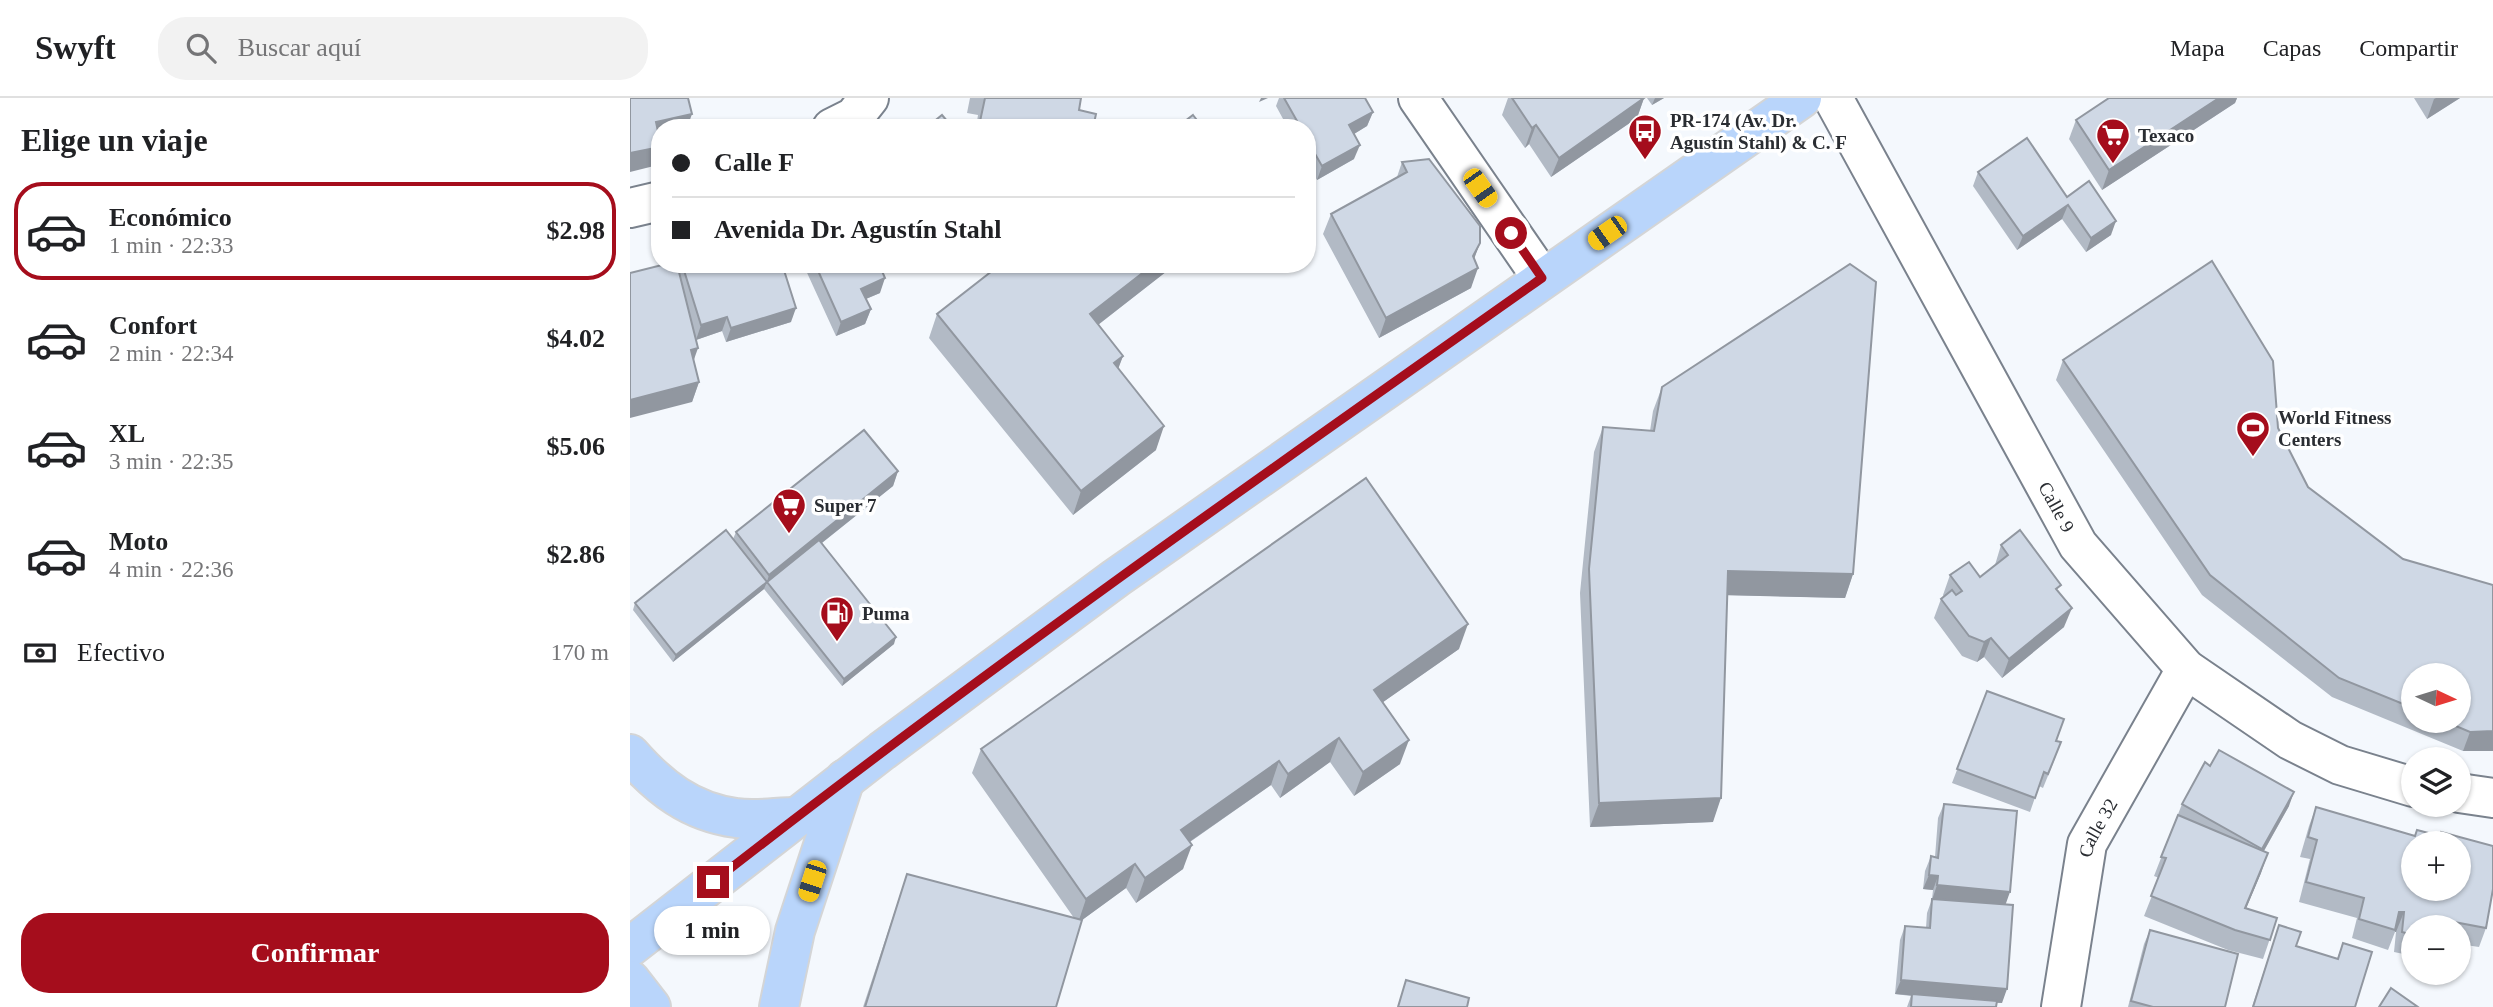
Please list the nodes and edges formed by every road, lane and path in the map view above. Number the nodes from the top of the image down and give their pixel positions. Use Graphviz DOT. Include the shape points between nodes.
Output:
graph roads {
  1 [pos="869,98"];
  2 [pos="1418,98"];
  3 [pos="1802,98"];
  4 [pos="1833,98"];
  5 [pos="850,119"];
  6 [pos="651,203"];
  7 [pos="630,208"];
  8 [pos="1542,278"];
  9 [pos="2186,669"];
  10 [pos="630,754"];
  11 [pos="845,779"];
  12 [pos="2401,783"];
  13 [pos="2471,795"];
  14 [pos="2493,798"];
  15 [pos="797,817"];
  16 [pos="630,947"];
  17 [pos="630,980"];
  18 [pos="651,1007"];
  19 [pos="779,1007"];
  20 [pos="2061,1007"];
  1 -- 5 [label="street"];
  2 -- 8 [label="street"];
  3 -- 8 [label="highway"];
  4 -- 9 [label="street, Calle 9" via="2078,545"];
  6 -- 7 [label="street"];
  8 -- 11 [label="highway" via="1116,578"];
  9 -- 12 [label="street, Calle 9" via="2290,740 2340,765"];
  9 -- 20 [label="street, Calle 32" via="2087,844"];
  10 -- 15 [label="highway" via="656,784 691,805 736,818"];
  11 -- 15 [label="highway"];
  11 -- 19 [label="highway" via="795,931"];
  13 -- 14 [label="street"];
  15 -- 16 [label="highway"];
  17 -- 18 [label="highway"];
}
